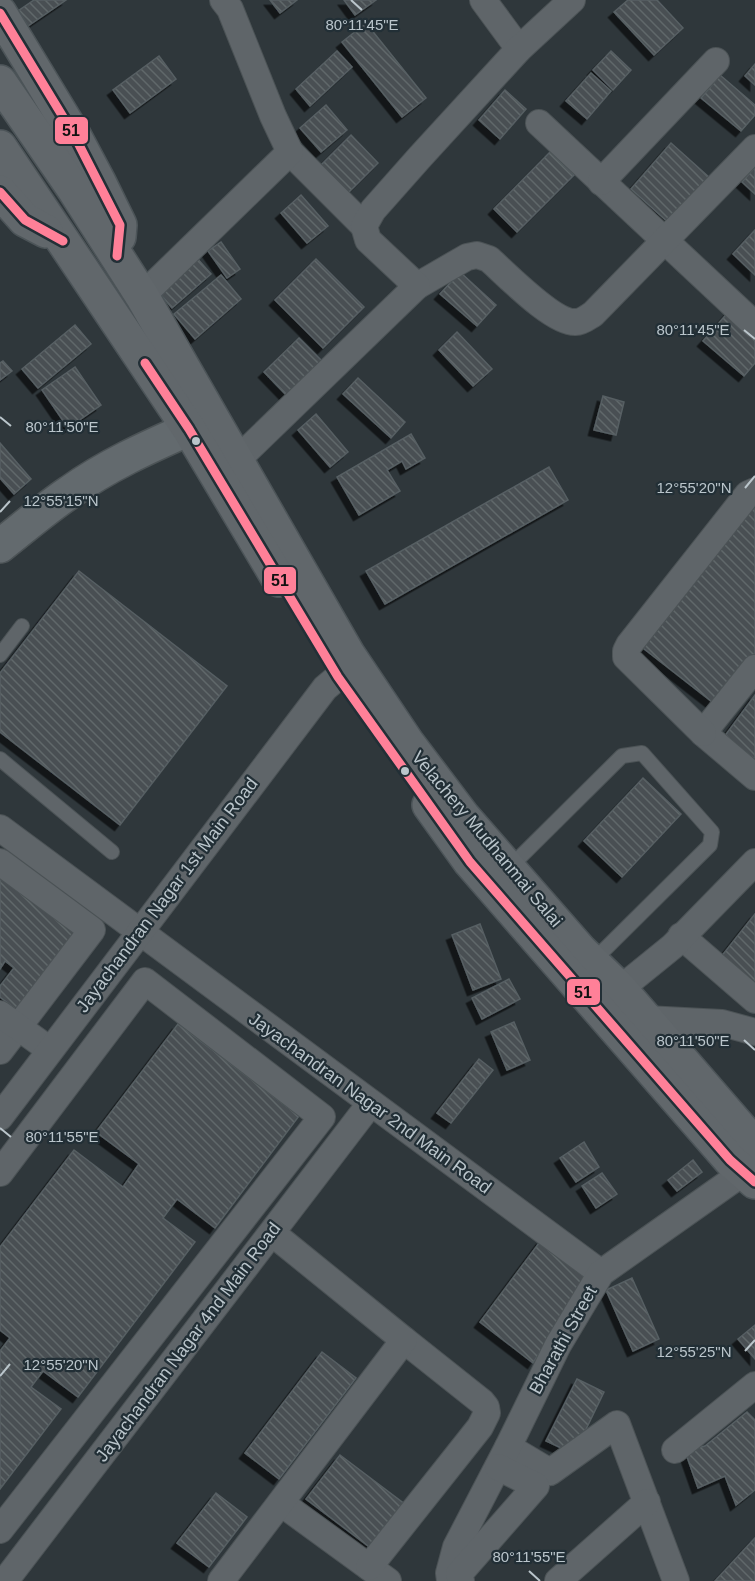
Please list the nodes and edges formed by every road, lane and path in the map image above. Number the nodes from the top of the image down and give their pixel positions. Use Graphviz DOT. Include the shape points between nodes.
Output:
graph roads {
  1 [pos="223,0"];
  2 [pos="483,0"];
  3 [pos="572,0"];
  4 [pos="0,13"];
  5 [pos="519,49"];
  6 [pos="716,61"];
  7 [pos="0,82"];
  8 [pos="539,123"];
  9 [pos="0,147"];
  10 [pos="755,148"];
  11 [pos="290,152"];
  12 [pos="602,182"];
  13 [pos="0,192"];
  14 [pos="364,226"];
  15 [pos="63,241"];
  16 [pos="664,241"];
  17 [pos="117,256"];
  18 [pos="417,286"];
  19 [pos="142,296"];
  20 [pos="755,325"];
  21 [pos="189,429"];
  22 [pos="236,461"];
  23 [pos="755,491"];
  24 [pos="0,546"];
  25 [pos="22,626"];
  26 [pos="0,654"];
  27 [pos="755,668"];
  28 [pos="338,677"];
  29 [pos="703,733"];
  30 [pos="0,759"];
  31 [pos="755,777"];
  32 [pos="455,823"];
  33 [pos="0,828"];
  34 [pos="112,852"];
  35 [pos="0,861"];
  36 [pos="755,862"];
  37 [pos="509,868"];
  38 [pos="140,931"];
  39 [pos="681,936"];
  40 [pos="592,962"];
  41 [pos="620,989"];
  42 [pos="755,1000"];
  43 [pos="646,1019"];
  44 [pos="9,1020"];
  45 [pos="755,1032"];
  46 [pos="50,1050"];
  47 [pos="0,1051"];
  48 [pos="7,1101"];
  49 [pos="370,1104"];
  50 [pos="45,1114"];
  51 [pos="752,1165"];
  52 [pos="0,1173"];
  53 [pos="272,1233"];
  54 [pos="601,1273"];
  55 [pos="404,1340"];
  56 [pos="755,1385"];
  57 [pos="675,1450"];
  58 [pos="503,1457"];
  59 [pos="543,1479"];
  60 [pos="646,1502"];
  61 [pos="281,1503"];
  62 [pos="0,1530"];
  63 [pos="379,1574"];
  64 [pos="12,1578"];
  65 [pos="673,1579"];
  66 [pos="221,1581"];
  67 [pos="450,1581"];
  68 [pos="461,1581"];
  69 [pos="558,1581"];
  1 -- 11 [label="street"];
  2 -- 5 [label="street"];
  3 -- 5 [label="street"];
  4 -- 17 [label="main road" via="74,135 110,204 120,225"];
  5 -- 14 [label="street" via="373,210"];
  6 -- 12 [label="street"];
  7 -- 17 [label="main road, Velachery Mudhanmai Salai"];
  8 -- 12 [label="street"];
  9 -- 15 [label="main road, Velachery Mudhanmai Salai"];
  10 -- 16 [label="street"];
  11 -- 14 [label="street"];
  11 -- 19 [label="street"];
  12 -- 16 [label="street"];
  13 -- 15 [label="main road" via="26,220"];
  14 -- 18 [label="street" via="368,240"];
  15 -- 21 [label="main road, Velachery Mudhanmai Salai"];
  16 -- 18 [label="street" via="593,314 579,322 551,314 489,259 477,255 467,256"];
  16 -- 20 [label="street"];
  17 -- 19 [label="main road, Velachery Mudhanmai Salai"];
  18 -- 22 [label="street"];
  19 -- 22 [label="main road, Velachery Mudhanmai Salai"];
  21 -- 24 [label="street" via="116,463 70,491"];
  21 -- 28 [label="main road, Velachery Mudhanmai Salai"];
  22 -- 32 [label="main road, Velachery Mudhanmai Salai" via="348,654"];
  23 -- 29 [label="street" via="748,494 627,651 626,657"];
  25 -- 26 [label="lane"];
  27 -- 29 [label="street"];
  28 -- 32 [label="main road, Velachery Mudhanmai Salai"];
  28 -- 38 [label="street, Jayachandran Nagar 1st Main Road" via="325,688"];
  29 -- 31 [label="street"];
  30 -- 34 [label="lane"];
  32 -- 37 [label="main road, Velachery Mudhanmai Salai"];
  32 -- 51 [label="main road, Velachery Mudhanmai Salai" via="470,862 730,1160"];
  33 -- 38 [label="street, Jayachandran Nagar 2nd Main Road"];
  35 -- 44 [label="street" via="92,930"];
  36 -- 39 [label="street"];
  37 -- 40 [label="main road, Velachery Mudhanmai Salai"];
  37 -- 40 [label="lane" via="622,756 642,753 712,832 710,845"];
  38 -- 46 [label="street, Jayachandran Nagar 1st Main Road"];
  38 -- 49 [label="street, Jayachandran Nagar 2nd Main Road"];
  39 -- 41 [label="street"];
  39 -- 42 [label="street"];
  40 -- 41 [label="main road, Velachery Mudhanmai Salai"];
  41 -- 43 [label="main road, Velachery Mudhanmai Salai"];
  43 -- 45 [label="street" via="722,1023"];
  43 -- 51 [label="main road, Velachery Mudhanmai Salai"];
  44 -- 46 [label="street"];
  44 -- 47 [label="street"];
  46 -- 48 [label="street, Jayachandran Nagar 1st Main Road"];
  48 -- 50 [label="street"];
  49 -- 53 [label="street, Jayachandran Nagar 4nd Main Road"];
  49 -- 54 [label="street, Jayachandran Nagar 2nd Main Road"];
  50 -- 52 [label="street"];
  50 -- 62 [label="street" via="145,981 322,1117"];
  51 -- 54 [label="street, Bharathi Street"];
  53 -- 55 [label="street"];
  53 -- 64 [label="street, Jayachandran Nagar 4nd Main Road"];
  54 -- 58 [label="street, Bharathi Street" via="558,1345"];
  55 -- 61 [label="street"];
  55 -- 63 [label="street" via="482,1402 487,1413"];
  56 -- 57 [label="street"];
  58 -- 59 [label="street"];
  58 -- 67 [label="street, Bharathi Street" via="456,1547"];
  59 -- 60 [label="street" via="617,1424"];
  59 -- 68 [label="street" via="459,1574"];
  60 -- 65 [label="street"];
  60 -- 69 [label="street"];
  61 -- 63 [label="street"];
  61 -- 66 [label="street"];
}
